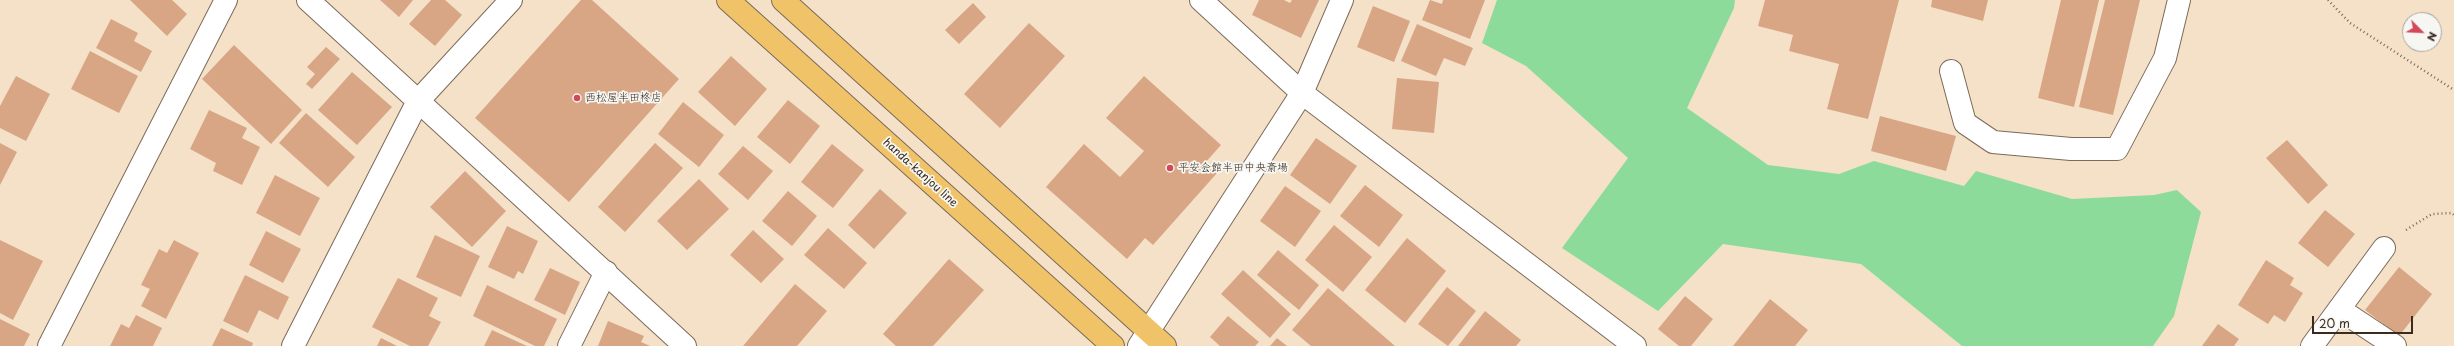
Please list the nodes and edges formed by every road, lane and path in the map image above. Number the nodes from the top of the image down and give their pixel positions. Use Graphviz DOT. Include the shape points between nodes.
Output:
graph roads {
  1 [pos="226,0"];
  2 [pos="308,0"];
  3 [pos="511,0"];
  4 [pos="728,0"];
  5 [pos="783,0"];
  6 [pos="1202,0"];
  7 [pos="1342,0"];
  8 [pos="2179,0"];
  9 [pos="2328,0"];
  10 [pos="1951,71"];
  11 [pos="2454,90"];
  12 [pos="1302,93"];
  13 [pos="418,101"];
  14 [pos="2454,215"];
  15 [pos="2384,248"];
  16 [pos="606,272"];
  17 [pos="2339,309"];
  18 [pos="1143,339"];
  19 [pos="48,346"];
  20 [pos="293,346"];
  21 [pos="569,346"];
  22 [pos="686,346"];
  23 [pos="1113,346"];
  24 [pos="1165,346"];
  25 [pos="1635,346"];
  26 [pos="2312,346"];
  27 [pos="2395,346"];
  1 -- 19 [label="street"];
  2 -- 13 [label="street"];
  3 -- 13 [label="street"];
  4 -- 23 [label="main road, handa-kanjou line"];
  5 -- 18 [label="main road"];
  6 -- 12 [label="street"];
  7 -- 12 [label="street"];
  8 -- 10 [label="street" via="2165,58 2117,149 2071,149 1993,142 1965,123"];
  9 -- 11 [label="path" via="2350,23"];
  12 -- 18 [label="street"];
  12 -- 25 [label="street"];
  13 -- 16 [label="street"];
  13 -- 20 [label="street"];
  14 -- 15 [label="path" via="2432,214 2412,224"];
  15 -- 17 [label="street"];
  16 -- 21 [label="street"];
  16 -- 22 [label="street"];
  17 -- 26 [label="street"];
  17 -- 27 [label="street"];
  18 -- 24 [label="main road"];
}
